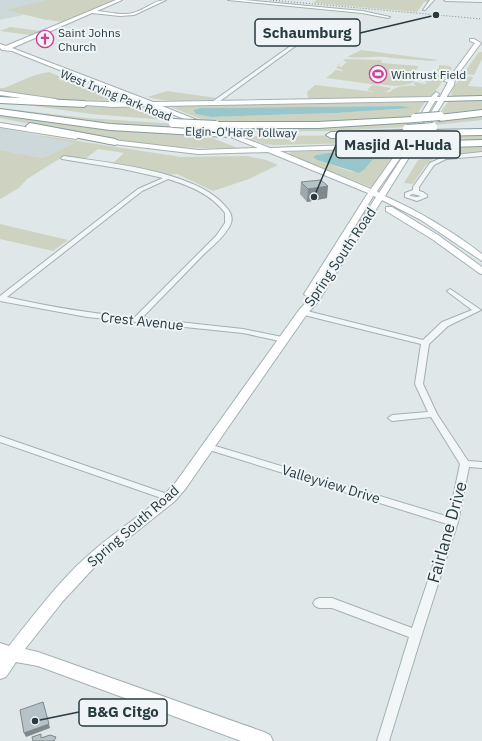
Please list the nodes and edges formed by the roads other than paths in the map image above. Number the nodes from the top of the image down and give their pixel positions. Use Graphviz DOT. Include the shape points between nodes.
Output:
graph roads {
  1 [pos="120,0"];
  2 [pos="164,0"];
  3 [pos="230,0"];
  4 [pos="432,0"];
  5 [pos="446,0"];
  6 [pos="482,1"];
  7 [pos="424,9"];
  8 [pos="92,12"];
  9 [pos="388,17"];
  10 [pos="321,26"];
  11 [pos="472,40"];
  12 [pos="2,48"];
  13 [pos="452,78"];
  14 [pos="0,93"];
  15 [pos="482,98"];
  16 [pos="432,99"];
  17 [pos="442,99"];
  18 [pos="0,100"];
  19 [pos="214,103"];
  20 [pos="84,104"];
  21 [pos="137,104"];
  22 [pos="152,104"];
  23 [pos="0,105"];
  24 [pos="0,112"];
  25 [pos="482,112"];
  26 [pos="0,119"];
  27 [pos="482,122"];
  28 [pos="0,125"];
  29 [pos="432,130"];
  30 [pos="406,131"];
  31 [pos="482,132"];
  32 [pos="292,134"];
  33 [pos="303,134"];
  34 [pos="322,135"];
  35 [pos="115,142"];
  36 [pos="482,143"];
  37 [pos="410,146"];
  38 [pos="254,150"];
  39 [pos="269,150"];
  40 [pos="482,154"];
  41 [pos="64,158"];
  42 [pos="169,177"];
  43 [pos="416,192"];
  44 [pos="370,195"];
  45 [pos="379,199"];
  46 [pos="482,258"];
  47 [pos="482,270"];
  48 [pos="450,291"];
  49 [pos="0,298"];
  50 [pos="303,312"];
  51 [pos="136,320"];
  52 [pos="284,340"];
  53 [pos="425,343"];
  54 [pos="433,414"];
  55 [pos="392,418"];
  56 [pos="0,439"];
  57 [pos="209,447"];
  58 [pos="465,464"];
  59 [pos="482,465"];
  60 [pos="170,498"];
  61 [pos="453,522"];
  62 [pos="319,603"];
  63 [pos="416,634"];
  64 [pos="6,652"];
  65 [pos="0,672"];
  66 [pos="264,741"];
  67 [pos="383,741"];
  1 -- 8 [label="main road"];
  2 -- 8 [label="main road" via="134,14"];
  3 -- 9 [label="main road"];
  4 -- 7 [label="street"];
  5 -- 6 [label="street"];
  8 -- 12 [label="main road"];
  10 -- 19 [label="street"];
  11 -- 13 [label="main road" via="478,43"];
  12 -- 21 [label="main road, West Irving Park Road"];
  12 -- 22 [label="main road, West Irving Park Road" via="14,50"];
  13 -- 16 [label="main road"];
  13 -- 17 [label="main road" via="451,85"];
  14 -- 20 [label="main road"];
  15 -- 17 [label="highway"];
  16 -- 17 [label="main road"];
  16 -- 19 [label="main road"];
  16 -- 37 [label="main road"];
  17 -- 37 [label="main road"];
  18 -- 20 [label="highway"];
  19 -- 22 [label="main road"];
  20 -- 21 [label="main road"];
  21 -- 22 [label="main road"];
  21 -- 38 [label="main road, West Irving Park Road"];
  22 -- 39 [label="main road, West Irving Park Road"];
  23 -- 25 [label="highway, Elgin-O'Hare Tollway, bridge" via="78,115 216,125 388,122"];
  24 -- 32 [label="highway, Elgin-O'Hare Tollway, bridge" via="110,126 196,132"];
  26 -- 35 [label="highway"];
  27 -- 29 [label="highway"];
  28 -- 35 [label="main road"];
  29 -- 30 [label="highway"];
  29 -- 31 [label="highway"];
  30 -- 32 [label="highway, Elgin-O'Hare Tollway"];
  30 -- 34 [label="highway"];
  32 -- 33 [label="highway"];
  35 -- 38 [label="main road" via="183,152"];
  36 -- 37 [label="highway"];
  37 -- 39 [label="main road"];
  37 -- 44 [label="main road, Spring South Road"];
  37 -- 45 [label="main road, Spring South Road"];
  38 -- 39 [label="main road"];
  38 -- 44 [label="main road, West Irving Park Road"];
  39 -- 44 [label="main road, West Irving Park Road"];
  40 -- 43 [label="street" via="445,158 432,164 416,187"];
  41 -- 42 [label="street"];
  42 -- 49 [label="street" via="140,190"];
  42 -- 51 [label="street" via="197,188 217,200 228,213 228,223 218,237"];
  44 -- 45 [label="main road, West Irving Park Road"];
  44 -- 50 [label="main road, Spring South Road" via="305,301"];
  45 -- 46 [label="main road, West Irving Park Road" via="427,221"];
  45 -- 47 [label="main road, West Irving Park Road"];
  45 -- 50 [label="main road, Spring South Road" via="313,302"];
  48 -- 53 [label="street" via="477,310 445,324"];
  49 -- 51 [label="street, Crest Avenue" via="40,307"];
  50 -- 52 [label="main road, Spring South Road"];
  50 -- 53 [label="street"];
  51 -- 52 [label="street, Crest Avenue" via="242,331"];
  52 -- 57 [label="main road, Spring South Road"];
  53 -- 54 [label="street, Fairlane Drive" via="419,384"];
  54 -- 55 [label="street"];
  54 -- 58 [label="street, Fairlane Drive"];
  56 -- 60 [label="street"];
  57 -- 60 [label="main road, Spring South Road"];
  57 -- 61 [label="street, Valleyview Drive"];
  58 -- 59 [label="street"];
  58 -- 61 [label="street, Fairlane Drive"];
  60 -- 64 [label="main road, Spring South Road" via="96,556"];
  61 -- 63 [label="street, Fairlane Drive"];
  62 -- 63 [label="street" via="332,603"];
  63 -- 67 [label="street, Fairlane Drive"];
  64 -- 65 [label="main road, Spring South Road"];
  64 -- 66 [label="main road" via="38,659"];
}
